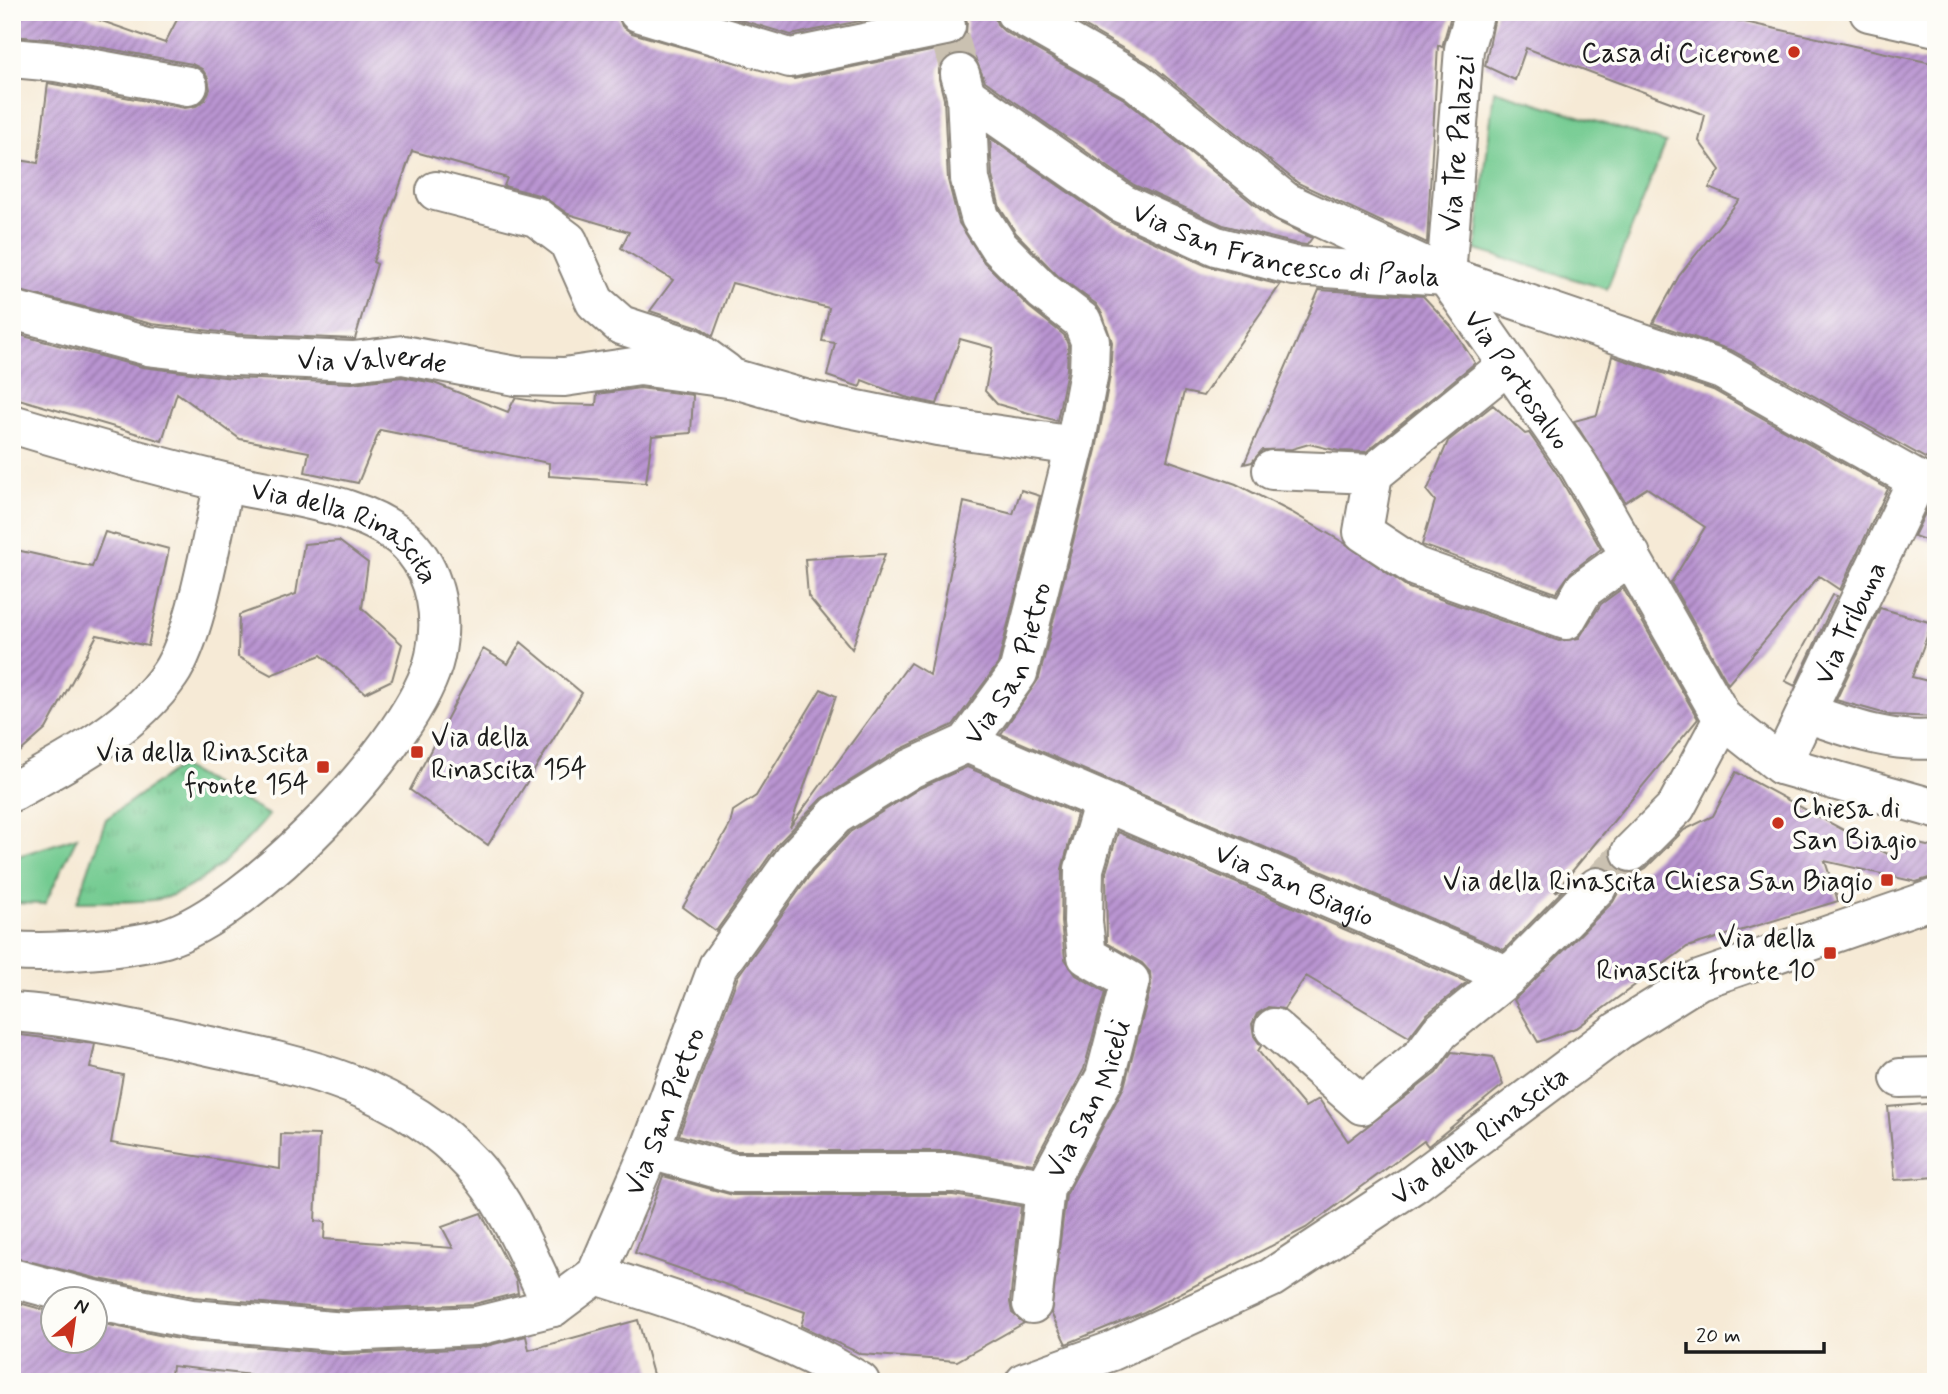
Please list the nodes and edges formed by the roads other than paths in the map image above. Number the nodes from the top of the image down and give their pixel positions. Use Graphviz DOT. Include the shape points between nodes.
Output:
graph roads {
  1 [pos="638,12"];
  2 [pos="1015,12"];
  3 [pos="1475,12"];
  4 [pos="1869,12"];
  5 [pos="946,25"];
  6 [pos="1936,27"];
  7 [pos="12,58"];
  8 [pos="963,84"];
  9 [pos="188,86"];
  10 [pos="436,191"];
  11 [pos="1446,276"];
  12 [pos="12,310"];
  13 [pos="1506,366"];
  14 [pos="735,379"];
  15 [pos="12,424"];
  16 [pos="1074,446"];
  17 [pos="1272,470"];
  18 [pos="1373,474"];
  19 [pos="224,483"];
  20 [pos="1926,484"];
  21 [pos="1631,555"];
  22 [pos="1805,713"];
  23 [pos="1723,719"];
  24 [pos="1936,739"];
  25 [pos="967,743"];
  26 [pos="1781,765"];
  27 [pos="12,792"];
  28 [pos="1103,804"];
  29 [pos="1936,809"];
  30 [pos="1631,852"];
  31 [pos="1597,887"];
  32 [pos="1936,898"];
  33 [pos="12,951"];
  34 [pos="1509,976"];
  35 [pos="12,1012"];
  36 [pos="1275,1028"];
  37 [pos="650,1150"];
  38 [pos="1045,1188"];
  39 [pos="596,1275"];
  40 [pos="12,1278"];
  41 [pos="42,1286"];
  42 [pos="108,1303"];
  43 [pos="1032,1304"];
  44 [pos="553,1307"];
  45 [pos="1030,1381"];
  46 [pos="860,1382"];
  1 -- 5 [label="street" via="790,58"];
  2 -- 11 [label="street" via="1136,81 1286,202"];
  3 -- 11 [label="street, Via Tre Palazzi" via="1464,49"];
  4 -- 6 [label="street"];
  7 -- 9 [label="street"];
  8 -- 11 [label="street, Via San Francesco di Paola" via="1123,204 1216,246 1294,266"];
  8 -- 16 [label="street, Via San Pietro" via="970,179 980,217 999,247 1044,292 1082,321 1090,341 1089,372"];
  10 -- 14 [label="street" via="536,217 568,241 595,302 621,325 692,348"];
  11 -- 13 [label="street, Via Portosalvo"];
  11 -- 20 [label="street, Via San Francesco di Paola" via="1722,370"];
  12 -- 14 [label="street, Via Valverde" via="148,346 235,356 353,361 403,355 516,376 564,377 640,366"];
  13 -- 18 [label="street"];
  13 -- 21 [label="street, Via Portosalvo" via="1579,466"];
  14 -- 16 [label="street" via="803,399 937,426"];
  15 -- 19 [label="street, Via della Rinascita"];
  16 -- 25 [label="street, Via San Pietro" via="1018,673"];
  17 -- 18 [label="street"];
  18 -- 21 [label="street" via="1363,532 1416,567 1566,620 1584,589"];
  19 -- 27 [label="street" via="190,625 172,672 148,703 77,756"];
  19 -- 33 [label="street, Via della Rinascita" via="334,506 386,527 411,548 432,581 438,605 435,658 416,705 321,824 253,888 214,912 166,937 100,947"];
  20 -- 22 [label="street, Via Tribuna"];
  21 -- 23 [label="street, Via Portosalvo"];
  22 -- 24 [label="street" via="1895,739"];
  22 -- 26 [label="street, Via Tribuna"];
  23 -- 26 [label="street, Via Portosalvo"];
  23 -- 30 [label="street" via="1676,807"];
  25 -- 28 [label="street, Via San Biagio"];
  25 -- 37 [label="street, Via San Pietro" via="910,769 836,815 796,857 718,966"];
  26 -- 29 [label="street, Via Portosalvo"];
  28 -- 34 [label="street, Via San Biagio"];
  28 -- 38 [label="street, Via San Miceli" via="1084,869 1087,956 1130,981 1105,1077"];
  31 -- 34 [label="street"];
  32 -- 45 [label="street, Via della Rinascita" via="1699,980 1619,1030 1415,1184 1271,1278 1112,1351"];
  34 -- 36 [label="street" via="1362,1105"];
  35 -- 44 [label="street" via="139,1030 316,1069 408,1112 473,1165 506,1209"];
  37 -- 38 [label="street, Via San Miceli" via="733,1173 955,1173"];
  37 -- 39 [label="street, Via San Pietro"];
  38 -- 43 [label="street"];
  39 -- 44 [label="street, Via San Pietro"];
  39 -- 46 [label="street" via="718,1314"];
  40 -- 41 [label="street, Via San Pietro"];
  42 -- 44 [label="street, Via San Pietro" via="191,1319 345,1332 477,1326"];
}
